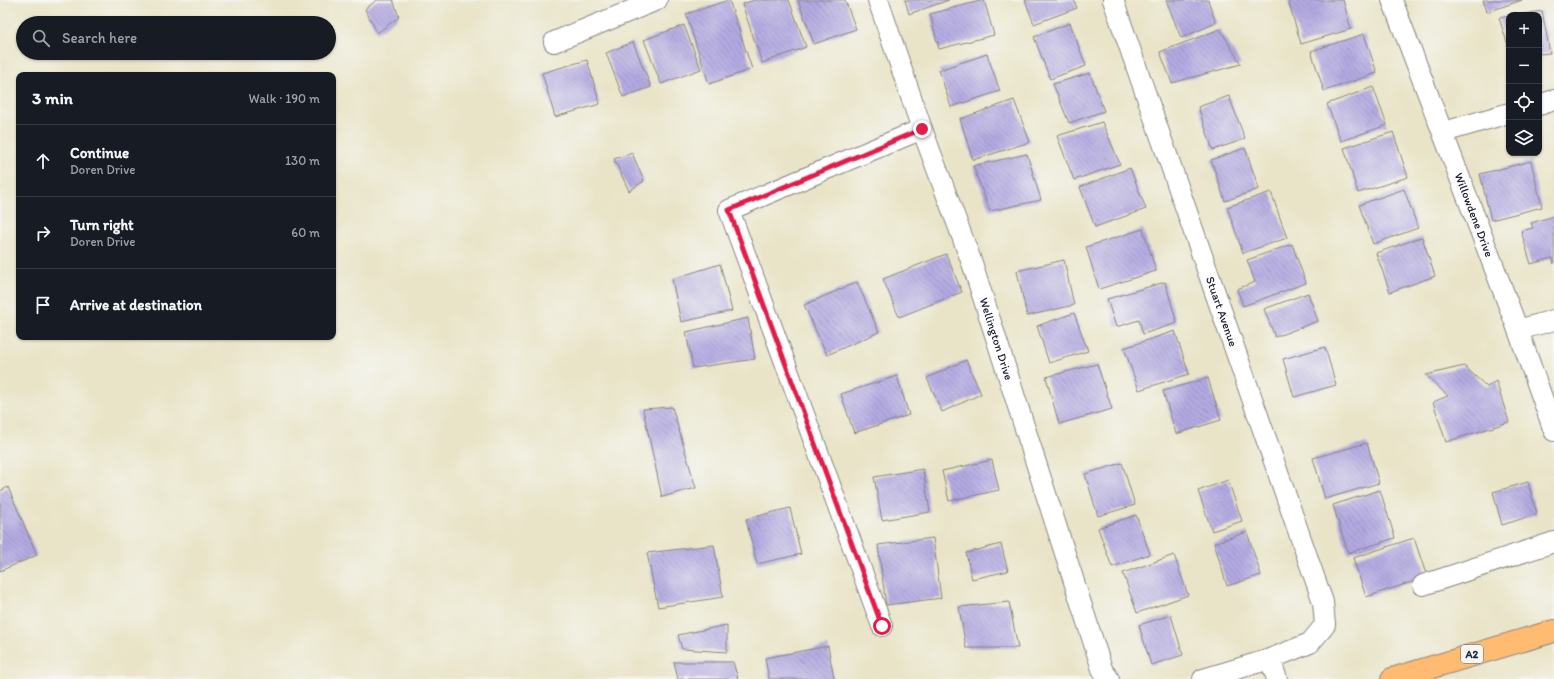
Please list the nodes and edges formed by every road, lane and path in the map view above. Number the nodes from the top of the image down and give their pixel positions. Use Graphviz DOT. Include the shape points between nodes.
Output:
graph roads {
  1 [pos="878,0"];
  2 [pos="1113,0"];
  3 [pos="1392,0"];
  4 [pos="648,1"];
  5 [pos="554,42"];
  6 [pos="1554,100"];
  7 [pos="1542,104"];
  8 [pos="1506,114"];
  9 [pos="922,129"];
  10 [pos="1444,132"];
  11 [pos="1554,320"];
  12 [pos="1518,330"];
  13 [pos="1554,431"];
  14 [pos="1554,542"];
  15 [pos="1423,585"];
  16 [pos="882,626"];
  17 [pos="1554,631"];
  18 [pos="1270,659"];
  19 [pos="1108,679"];
  20 [pos="1203,679"];
  21 [pos="1277,679"];
  22 [pos="1392,679"];
  1 -- 9 [label="street, Wellington Drive"];
  2 -- 18 [label="street, Stuart Avenue" via="1323,602 1325,624 1310,642"];
  3 -- 10 [label="street, Willowdene Drive"];
  4 -- 5 [label="street"];
  6 -- 7 [label="street"];
  8 -- 10 [label="street"];
  9 -- 16 [label="street" via="729,210"];
  9 -- 19 [label="street, Wellington Drive" via="972,263 1102,669"];
  10 -- 12 [label="street, Willowdene Drive"];
  11 -- 12 [label="street"];
  12 -- 13 [label="street, Willowdene Drive"];
  14 -- 15 [label="street"];
  17 -- 22 [label="main road, A2"];
  18 -- 20 [label="street"];
  18 -- 21 [label="street"];
}
